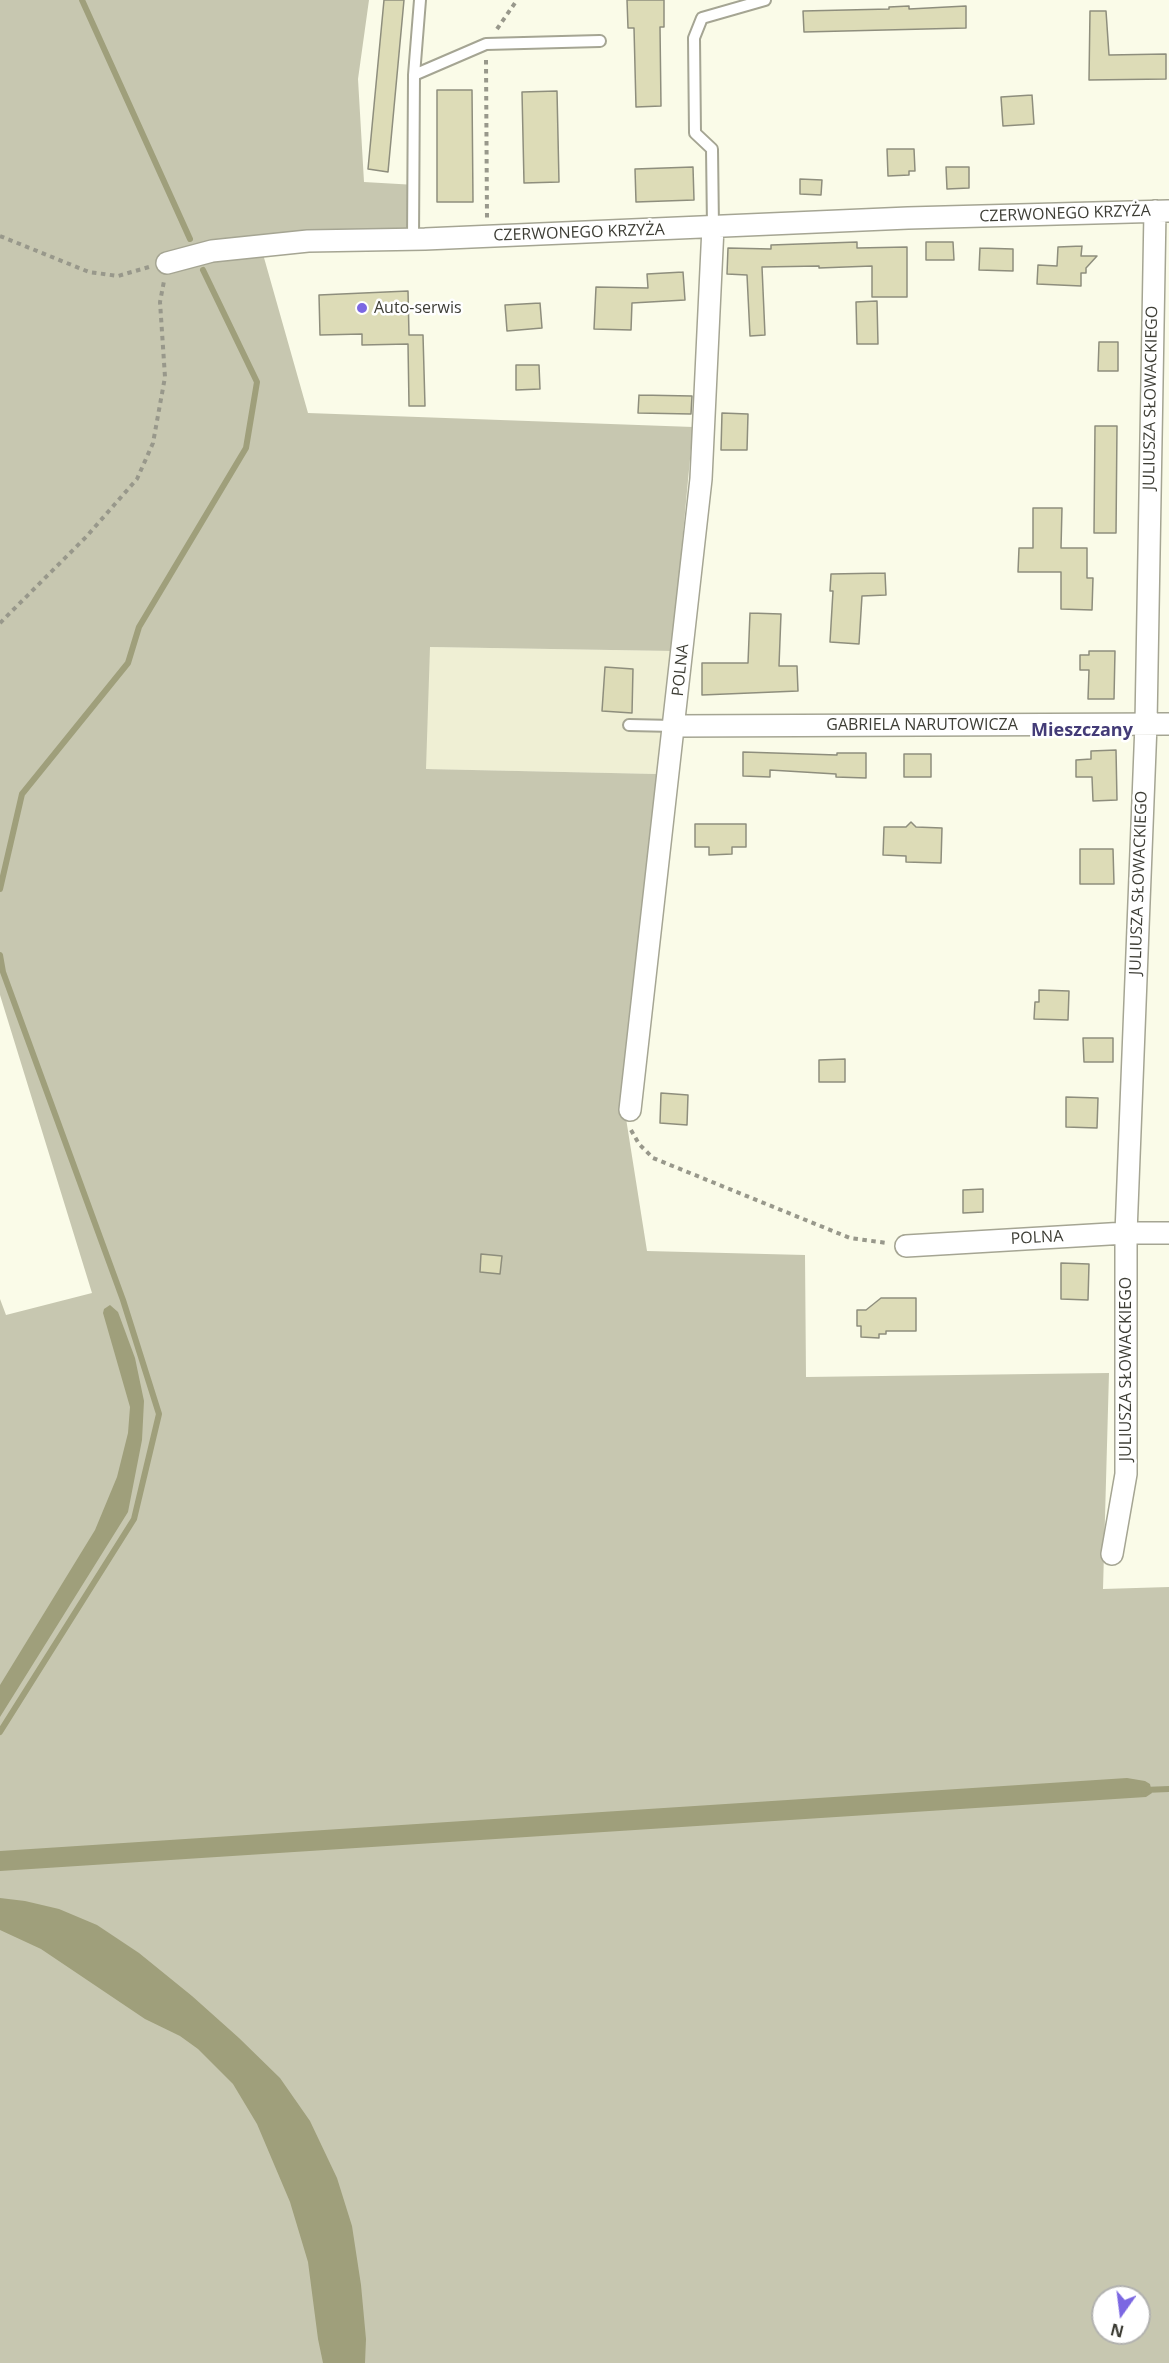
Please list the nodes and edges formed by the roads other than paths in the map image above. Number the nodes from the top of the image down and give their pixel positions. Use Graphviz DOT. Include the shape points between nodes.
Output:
graph roads {
  1 [pos="420,0"];
  2 [pos="765,0"];
  3 [pos="600,41"];
  4 [pos="414,75"];
  5 [pos="1162,211"];
  6 [pos="713,227"];
  7 [pos="413,239"];
  8 [pos="167,262"];
  9 [pos="1146,724"];
  10 [pos="1169,724"];
  11 [pos="629,725"];
  12 [pos="675,726"];
  13 [pos="630,1110"];
  14 [pos="1126,1233"];
  15 [pos="1169,1233"];
  16 [pos="906,1246"];
  17 [pos="1112,1554"];
  1 -- 4 [label="lane"];
  2 -- 6 [label="lane" via="702,18 694,38 695,133 712,149"];
  3 -- 4 [label="lane" via="486,44"];
  4 -- 7 [label="lane"];
  5 -- 6 [label="street, CZERWONEGO KRZYŻA"];
  5 -- 9 [label="street, JULIUSZA SŁOWACKIEGO"];
  6 -- 7 [label="street, CZERWONEGO KRZYŻA"];
  6 -- 12 [label="street, POLNA" via="701,479"];
  7 -- 8 [label="street, CZERWONEGO KRZYŻA" via="308,241 212,251"];
  9 -- 10 [label="street, GABRIELA NARUTOWICZA"];
  9 -- 12 [label="street, GABRIELA NARUTOWICZA"];
  9 -- 14 [label="street, JULIUSZA SŁOWACKIEGO"];
  11 -- 12 [label="lane"];
  12 -- 13 [label="street, POLNA"];
  14 -- 15 [label="street, POLNA"];
  14 -- 16 [label="street, POLNA"];
  14 -- 17 [label="street, JULIUSZA SŁOWACKIEGO" via="1126,1473"];
}
